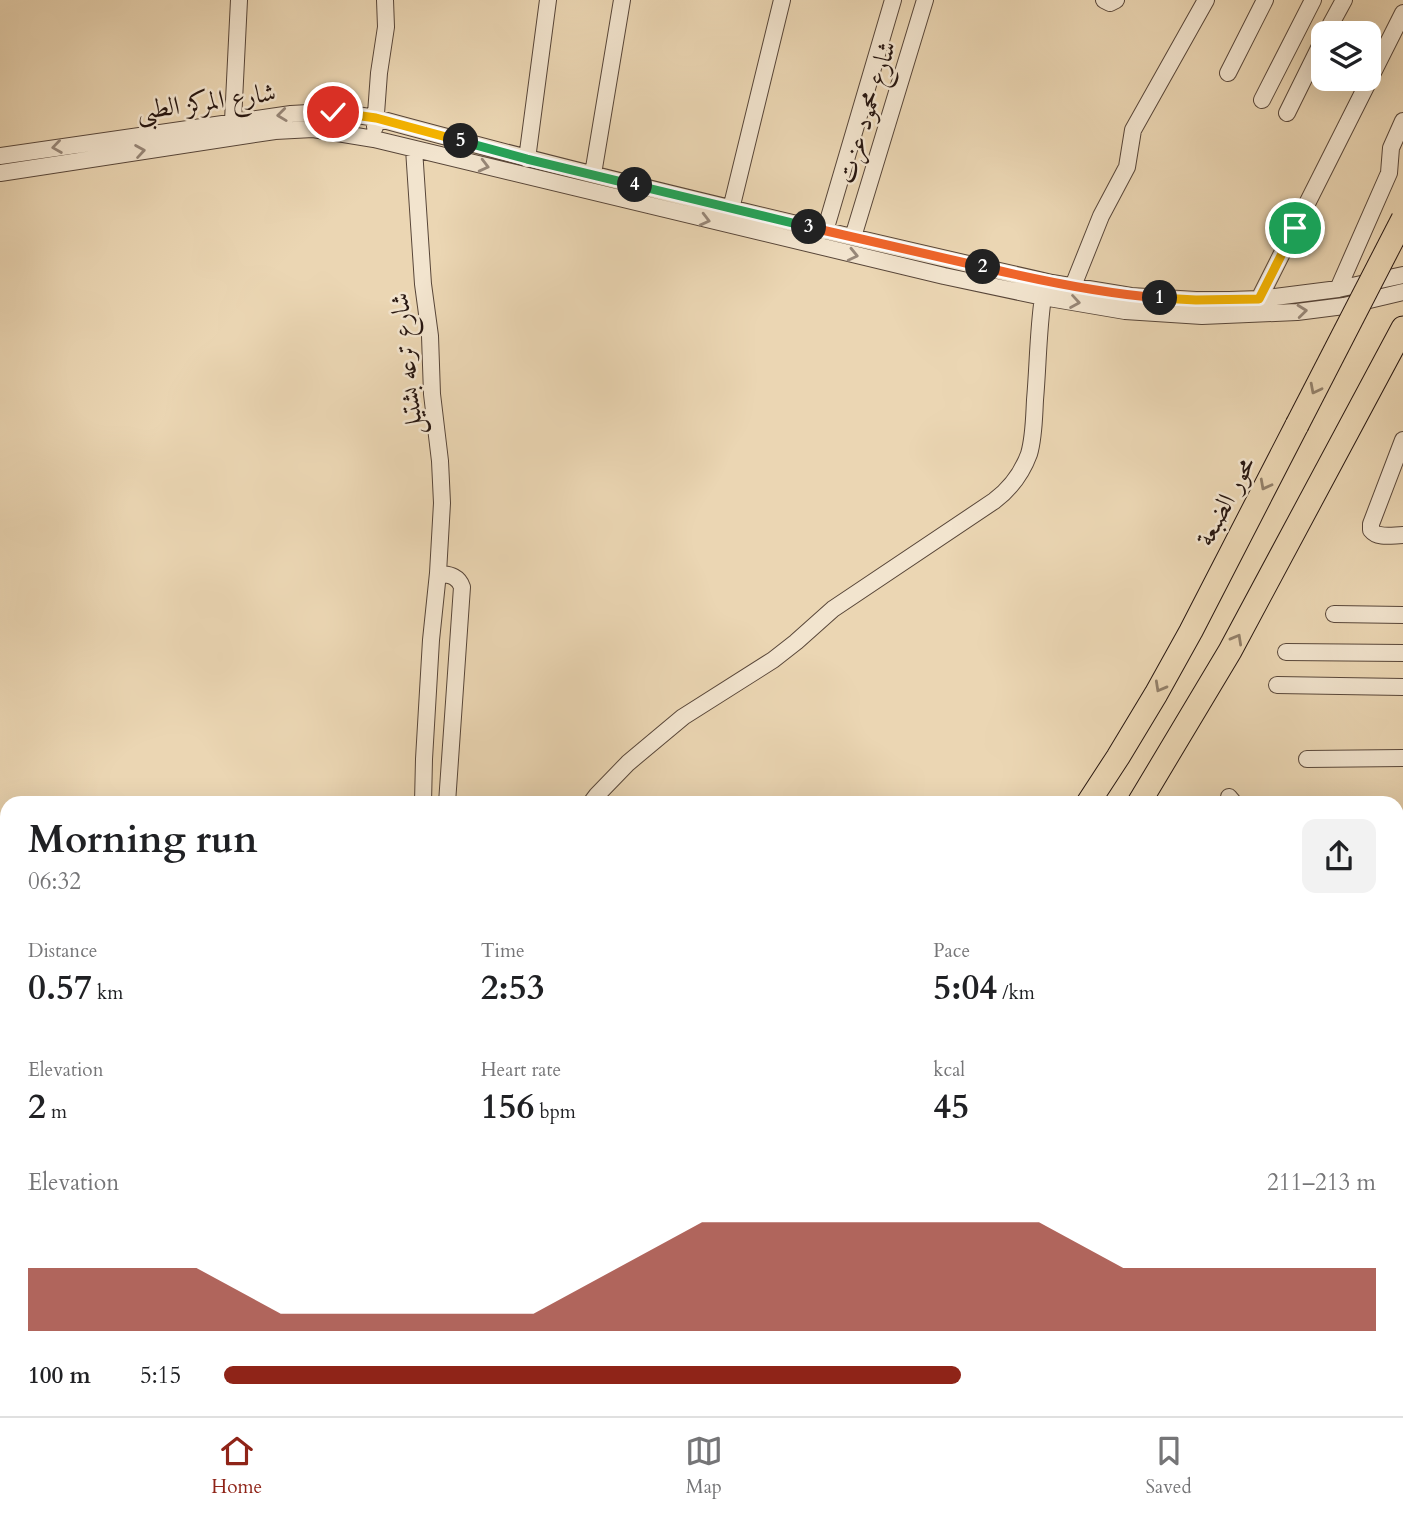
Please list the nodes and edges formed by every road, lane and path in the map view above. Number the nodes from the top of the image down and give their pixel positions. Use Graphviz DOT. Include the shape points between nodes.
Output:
graph roads {
  1 [pos="239,0"];
  2 [pos="385,0"];
  3 [pos="548,0"];
  4 [pos="622,0"];
  5 [pos="782,0"];
  6 [pos="893,0"];
  7 [pos="925,0"];
  8 [pos="1206,0"];
  9 [pos="1265,0"];
  10 [pos="1313,0"];
  11 [pos="1343,0"];
  12 [pos="1403,13"];
  13 [pos="1332,21"];
  14 [pos="1311,64"];
  15 [pos="1228,74"];
  16 [pos="1262,100"];
  17 [pos="1287,113"];
  18 [pos="376,118"];
  19 [pos="233,121"];
  20 [pos="1403,121"];
  21 [pos="374,139"];
  22 [pos="414,149"];
  23 [pos="0,156"];
  24 [pos="527,159"];
  25 [pos="0,173"];
  26 [pos="593,174"];
  27 [pos="731,209"];
  28 [pos="1403,219"];
  29 [pos="825,231"];
  30 [pos="853,237"];
  31 [pos="1403,275"];
  32 [pos="1073,286"];
  33 [pos="1338,289"];
  34 [pos="1403,292"];
  35 [pos="1043,297"];
  36 [pos="1259,299"];
  37 [pos="1403,328"];
  38 [pos="1403,440"];
  39 [pos="1399,460"];
  40 [pos="1403,535"];
  41 [pos="438,573"];
  42 [pos="1334,614"];
  43 [pos="1403,614"];
  44 [pos="1286,652"];
  45 [pos="1403,653"];
  46 [pos="1277,685"];
  47 [pos="1403,687"];
  48 [pos="1403,758"];
  49 [pos="1307,759"];
  50 [pos="424,796"];
  51 [pos="447,796"];
  52 [pos="596,796"];
  53 [pos="1092,796"];
  54 [pos="1143,796"];
  1 -- 19 [label="street"];
  2 -- 18 [label="street"];
  3 -- 24 [label="street"];
  4 -- 26 [label="street"];
  5 -- 27 [label="street"];
  6 -- 29 [label="street"];
  7 -- 30 [label="street, شارع محمود عزت"];
  8 -- 32 [label="street" via="1133,130 1127,167"];
  9 -- 15 [label="street"];
  10 -- 16 [label="street"];
  11 -- 13 [label="street"];
  12 -- 36 [label="street"];
  14 -- 17 [label="street"];
  18 -- 19 [label="street, شارع المركز الطبى, one-way" via="312,112"];
  18 -- 21 [label="street"];
  18 -- 24 [label="street, شارع المركز الطبى"];
  19 -- 23 [label="street, شارع المركز الطبى, one-way"];
  20 -- 33 [label="street" via="1391,148 1389,173"];
  21 -- 22 [label="street, شارع المركز الطبى"];
  25 -- 21 [label="street, شارع المركز الطبى, one-way" via="275,131 313,129"];
  22 -- 35 [label="street, شارع المركز الطبى, one-way"];
  22 -- 41 [label="street, شارع ترعه بشتيل" via="440,461"];
  24 -- 26 [label="street, شارع المركز الطبى"];
  26 -- 27 [label="street, شارع المركز الطبى"];
  27 -- 29 [label="street, شارع المركز الطبى"];
  28 -- 53 [label="highway, محور الضبعة, one-way, bridge" via="1168,673"];
  29 -- 30 [label="street, شارع المركز الطبى"];
  30 -- 32 [label="street, شارع المركز الطبى"];
  31 -- 33 [label="street, شارع المركز الطبى"];
  32 -- 36 [label="street, شارع المركز الطبى" via="1164,299"];
  33 -- 36 [label="street, شارع المركز الطبى"];
  35 -- 34 [label="street, شارع المركز الطبى, one-way" via="1175,316 1230,316 1345,306"];
  35 -- 52 [label="street" via="1033,437 1014,482 994,501 833,609 773,660 683,717"];
  54 -- 37 [label="highway, one-way" via="1230,652"];
  38 -- 39 [label="street"];
  39 -- 40 [label="street" via="1371,530 1379,535"];
  41 -- 50 [label="street, شارع ترعه بشتيل"];
  41 -- 51 [label="street" via="453,576 462,587"];
  42 -- 43 [label="street"];
  44 -- 45 [label="street"];
  46 -- 47 [label="street"];
  48 -- 49 [label="street"];
}
